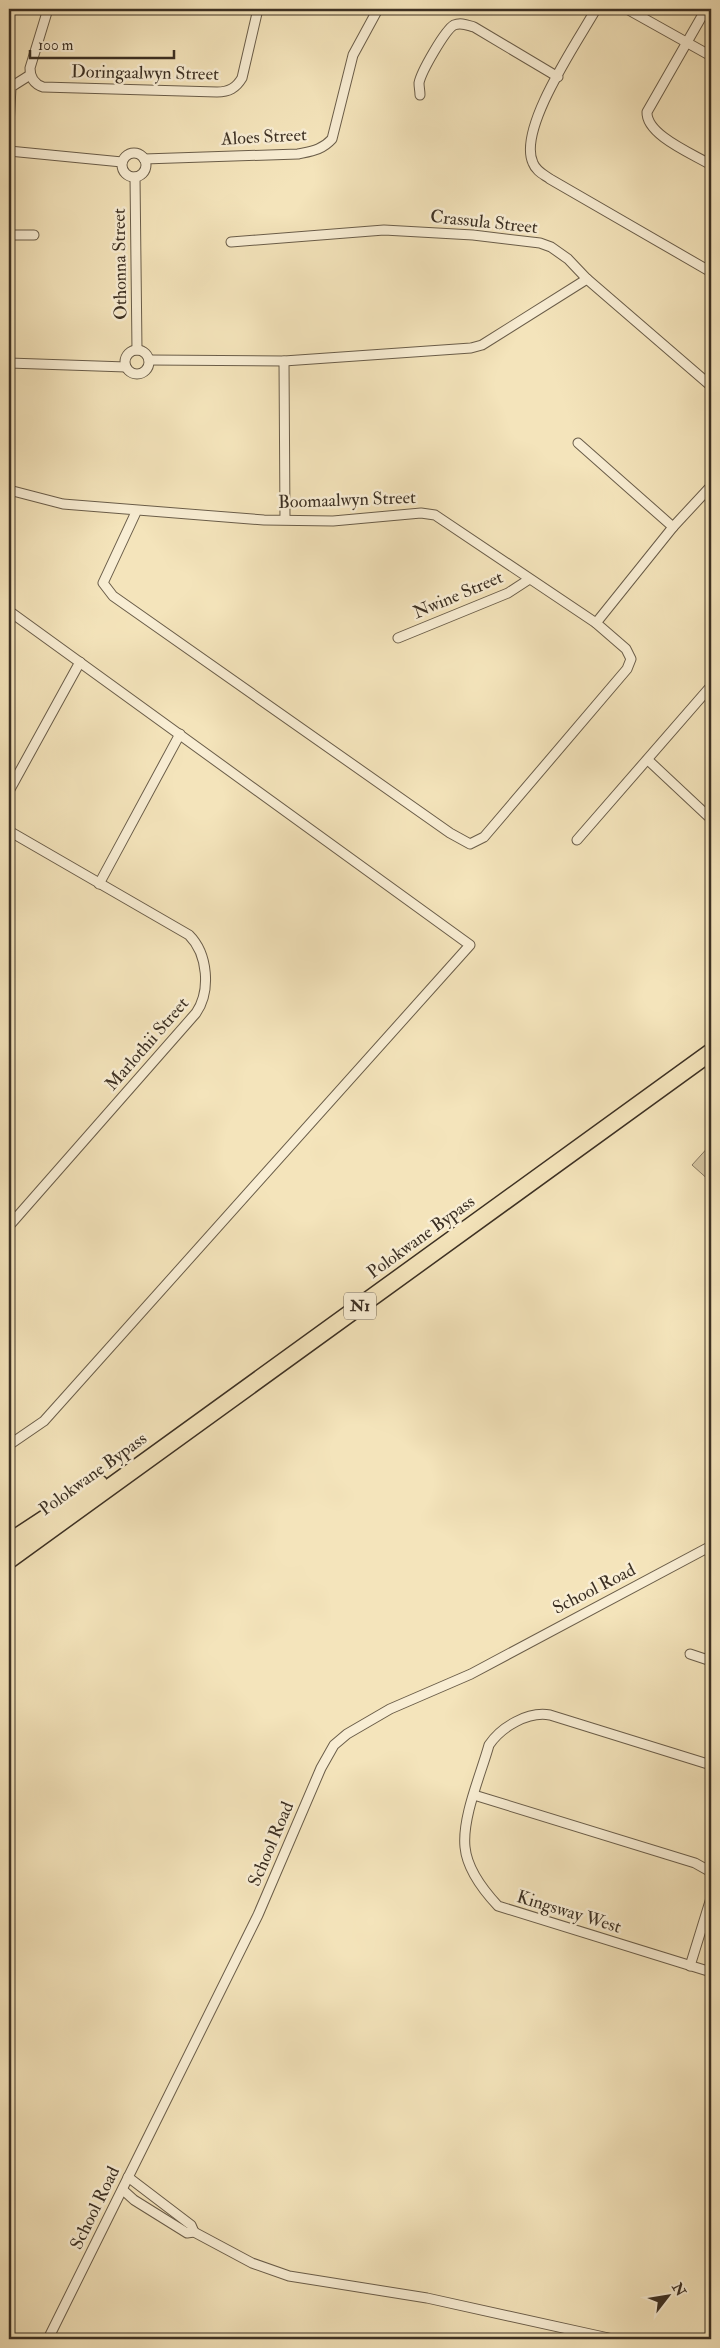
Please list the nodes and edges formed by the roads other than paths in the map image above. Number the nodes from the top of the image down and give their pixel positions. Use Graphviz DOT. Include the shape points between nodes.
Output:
graph roads {
  1 [pos="48,9"];
  2 [pos="258,9"];
  3 [pos="378,9"];
  4 [pos="596,9"];
  5 [pos="627,9"];
  6 [pos="706,9"];
  7 [pos="687,42"];
  8 [pos="711,56"];
  9 [pos="558,77"];
  10 [pos="32,78"];
  11 [pos="420,95"];
  12 [pos="9,127"];
  13 [pos="9,152"];
  14 [pos="144,159"];
  15 [pos="122,162"];
  16 [pos="711,164"];
  17 [pos="135,177"];
  18 [pos="9,235"];
  19 [pos="34,235"];
  20 [pos="231,242"];
  21 [pos="711,272"];
  22 [pos="587,279"];
  23 [pos="138,350"];
  24 [pos="149,360"];
  25 [pos="284,361"];
  26 [pos="9,363"];
  27 [pos="126,367"];
  28 [pos="711,386"];
  29 [pos="578,443"];
  30 [pos="711,486"];
  31 [pos="9,490"];
  32 [pos="137,510"];
  33 [pos="285,519"];
  34 [pos="673,527"];
  35 [pos="528,580"];
  36 [pos="9,611"];
  37 [pos="596,623"];
  38 [pos="398,638"];
  39 [pos="80,662"];
  40 [pos="711,686"];
  41 [pos="180,734"];
  42 [pos="648,760"];
  43 [pos="9,791"];
  44 [pos="711,819"];
  45 [pos="9,831"];
  46 [pos="577,840"];
  47 [pos="99,884"];
  48 [pos="711,1052"];
  49 [pos="9,1226"];
  50 [pos="9,1445"];
  51 [pos="118,1480"];
  52 [pos="9,1542"];
  53 [pos="711,1546"];
  54 [pos="9,1560"];
  55 [pos="690,1654"];
  56 [pos="711,1661"];
  57 [pos="711,1765"];
  58 [pos="474,1795"];
  59 [pos="711,1872"];
  60 [pos="711,1898"];
  61 [pos="690,1966"];
  62 [pos="711,1972"];
  63 [pos="128,2177"];
  64 [pos="123,2190"];
  65 [pos="194,2232"];
  66 [pos="48,2339"];
  67 [pos="613,2339"];
  1 -- 10 [label="street" via="30,68"];
  2 -- 10 [label="street, Doringaalwyn Street" via="242,78 230,90 43,87"];
  3 -- 14 [label="street, Aloes Street" via="353,55 332,139 327,145 298,154"];
  4 -- 9 [label="street"];
  5 -- 7 [label="street"];
  6 -- 7 [label="street"];
  7 -- 8 [label="street"];
  7 -- 16 [label="street" via="647,117 654,130 663,137"];
  9 -- 11 [label="street" via="462,23 446,32 419,83"];
  9 -- 21 [label="street" via="537,114 532,130 530,153 537,171"];
  10 -- 12 [label="street" via="11,87"];
  13 -- 15 [label="street"];
  14 -- 15 [label="street" via="134,153 126,155"];
  14 -- 17 [label="street" via="144,171"];
  15 -- 17 [label="street" via="124,173"];
  17 -- 23 [label="street, Othonna Street"];
  18 -- 19 [label="street"];
  20 -- 22 [label="street, Crassula Street" via="384,230 523,240 551,247"];
  22 -- 25 [label="street" via="482,345 471,348"];
  22 -- 28 [label="street, Crassula Street"];
  23 -- 24 [label="street"];
  23 -- 27 [label="street" via="127,355"];
  24 -- 25 [label="street"];
  24 -- 27 [label="street" via="148,368 142,373 134,374"];
  25 -- 33 [label="street"];
  26 -- 27 [label="street"];
  29 -- 34 [label="street"];
  30 -- 34 [label="street"];
  31 -- 32 [label="street, Boomaalwyn Street" via="63,504"];
  32 -- 33 [label="street, Boomaalwyn Street"];
  32 -- 37 [label="street, Boomaalwyn Street" via="103,583 113,596 470,844 484,837 627,669 630,659 626,650"];
  33 -- 35 [label="street, Boomaalwyn Street" via="333,521 421,513 435,515"];
  34 -- 37 [label="street"];
  35 -- 37 [label="street, Boomaalwyn Street"];
  35 -- 38 [label="street, Nwine Street" via="508,593"];
  36 -- 39 [label="street"];
  39 -- 41 [label="street"];
  39 -- 43 [label="street"];
  40 -- 42 [label="street"];
  41 -- 47 [label="street"];
  41 -- 50 [label="street" via="470,945 44,1422"];
  42 -- 44 [label="street"];
  42 -- 46 [label="street"];
  45 -- 47 [label="street, Marlothii Street"];
  47 -- 49 [label="street, Marlothii Street" via="182,930 195,941 201,953 206,984 203,1002"];
  48 -- 51 [label="highway, Polokwane Bypass / N1"];
  51 -- 52 [label="highway" via="100,1482 89,1488"];
  51 -- 54 [label="highway, Polokwane Bypass / N1"];
  53 -- 63 [label="street, School Road" via="471,1674 390,1709 334,1744 258,1916"];
  55 -- 56 [label="street"];
  57 -- 58 [label="street, Kingsway West" via="550,1715 534,1714 494,1738"];
  58 -- 59 [label="street" via="695,1863"];
  58 -- 61 [label="street, Kingsway West" via="464,1833 465,1849 478,1879 498,1906"];
  60 -- 61 [label="street"];
  61 -- 62 [label="street, Kingsway West"];
  63 -- 64 [label="street, School Road"];
  63 -- 65 [label="street" via="192,2225"];
  64 -- 65 [label="street" via="169,2223 187,2233"];
  64 -- 66 [label="street, School Road"];
  65 -- 67 [label="street" via="252,2263 289,2276 407,2294"];
}
